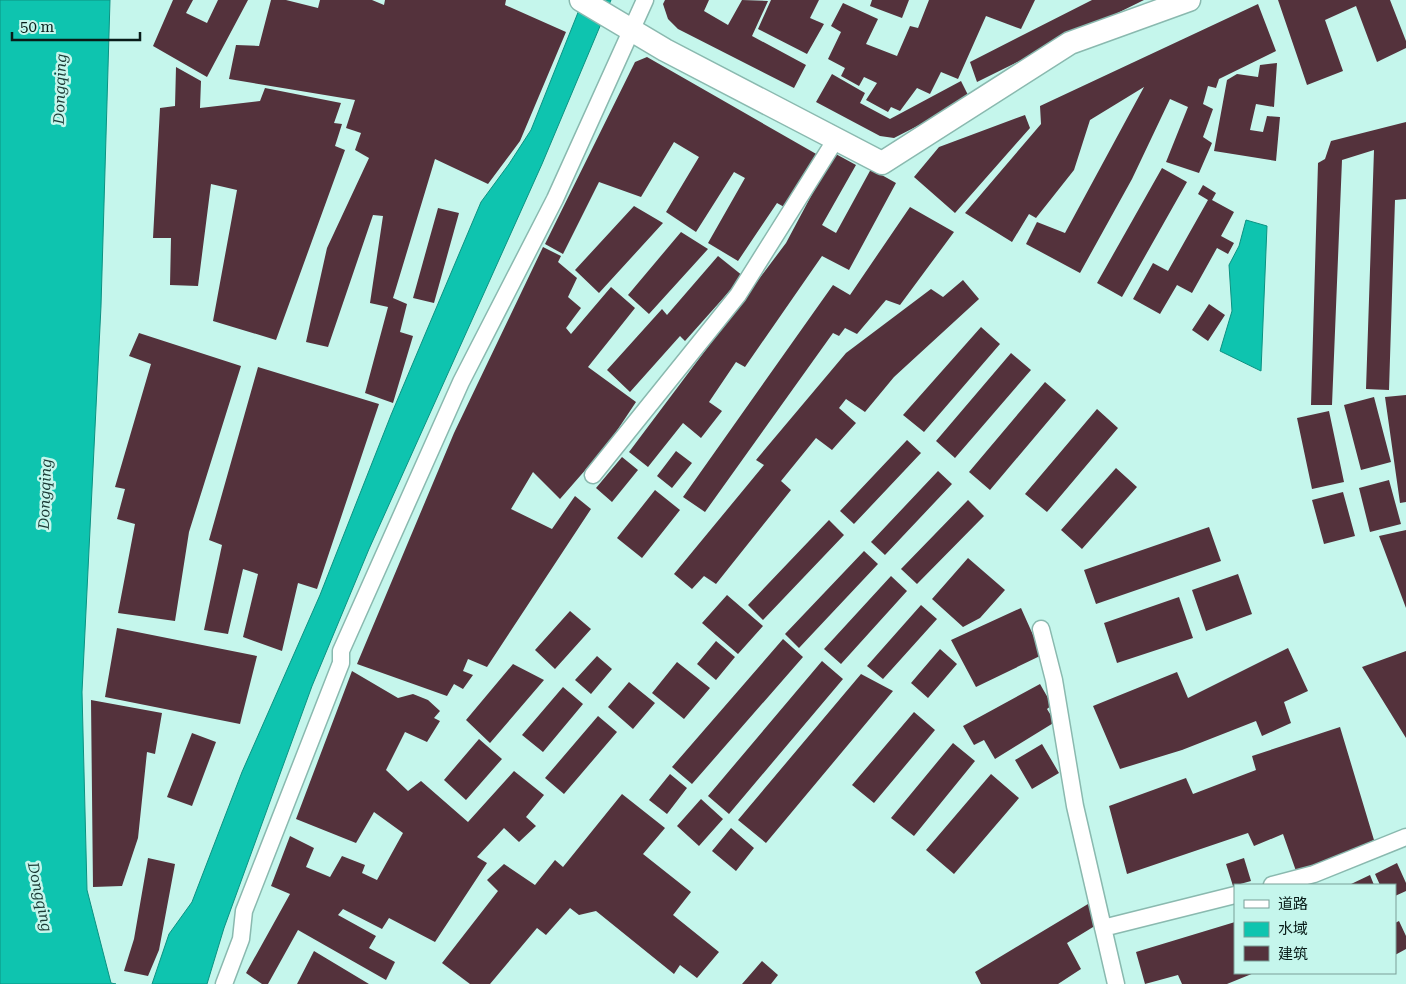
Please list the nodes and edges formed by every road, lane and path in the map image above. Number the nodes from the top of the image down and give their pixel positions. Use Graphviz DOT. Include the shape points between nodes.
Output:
graph roads {
  1 [pos="581,0"];
  2 [pos="645,0"];
  3 [pos="1189,0"];
  4 [pos="632,30"];
  5 [pos="836,139"];
  6 [pos="593,475"];
  7 [pos="1041,629"];
  8 [pos="1406,837"];
  9 [pos="1276,884"];
  10 [pos="1234,895"];
  11 [pos="1103,928"];
  12 [pos="224,984"];
  13 [pos="1116,984"];
  1 -- 4 [label="street"];
  2 -- 4 [label="street"];
  3 -- 5 [label="street" via="1070,43 882,163"];
  4 -- 5 [label="street"];
  4 -- 12 [label="street" via="555,199 461,382 341,651 340,663 244,912 241,939"];
  5 -- 6 [label="street" via="738,295"];
  7 -- 11 [label="street" via="1054,680 1075,806"];
  8 -- 9 [label="street" via="1314,874"];
  10 -- 11 [label="street"];
  11 -- 13 [label="street"];
}
